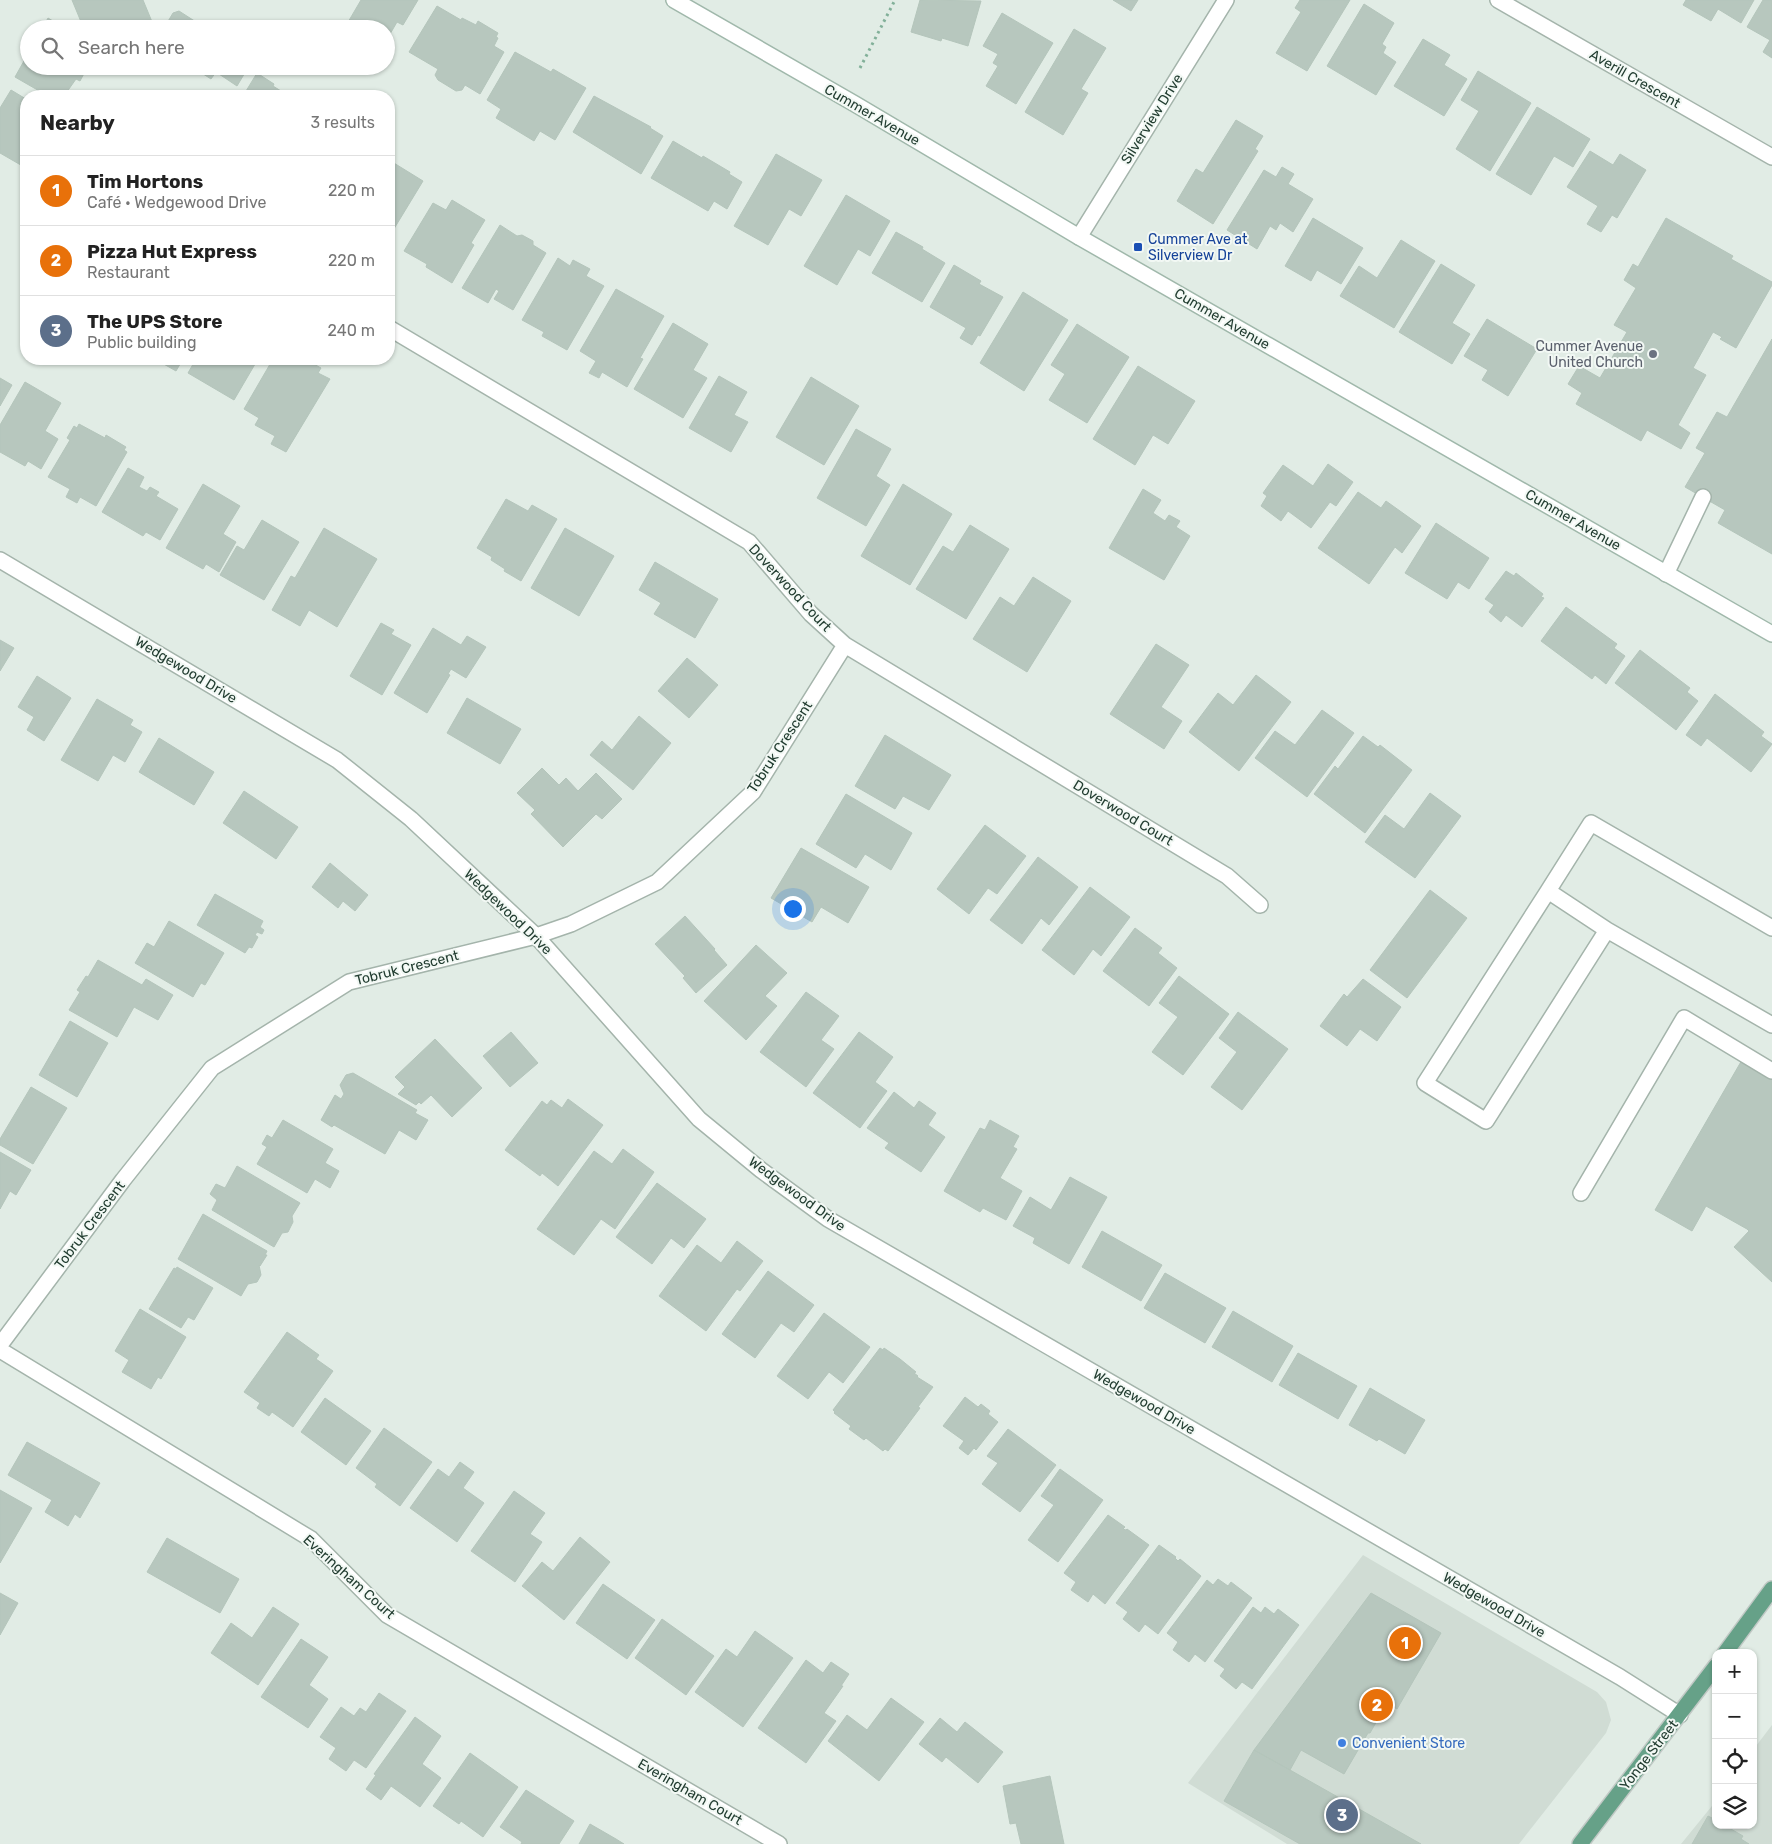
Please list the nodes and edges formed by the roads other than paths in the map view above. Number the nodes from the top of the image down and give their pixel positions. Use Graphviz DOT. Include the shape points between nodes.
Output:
graph roads {
  1 [pos="674,0"];
  2 [pos="1226,0"];
  3 [pos="1498,0"];
  4 [pos="1772,157"];
  5 [pos="1079,237"];
  6 [pos="395,332"];
  7 [pos="1703,497"];
  8 [pos="0,560"];
  9 [pos="1666,574"];
  10 [pos="1772,634"];
  11 [pos="845,646"];
  12 [pos="1548,891"];
  13 [pos="1260,905"];
  14 [pos="1772,928"];
  15 [pos="1607,930"];
  16 [pos="536,936"];
  17 [pos="1772,1025"];
  18 [pos="1772,1071"];
  19 [pos="1581,1193"];
  20 [pos="0,1345"];
  21 [pos="0,1350"];
  22 [pos="1772,1589"];
  23 [pos="1728,1649"];
  24 [pos="1712,1671"];
  25 [pos="1680,1715"];
  26 [pos="779,1844"];
  27 [pos="1580,1844"];
  1 -- 5 [label="street, Cummer Avenue"];
  2 -- 5 [label="street, Silverview Drive"];
  3 -- 4 [label="street, Averill Crescent"];
  5 -- 9 [label="street, Cummer Avenue"];
  6 -- 11 [label="street, Doverwood Court" via="749,542 811,614"];
  7 -- 9 [label="street"];
  8 -- 16 [label="street, Wedgewood Drive" via="337,760 411,819"];
  9 -- 10 [label="street, Cummer Avenue"];
  11 -- 13 [label="street, Doverwood Court" via="1227,876"];
  11 -- 16 [label="street, Tobruk Crescent" via="753,792 657,882 572,924"];
  12 -- 14 [label="street" via="1591,823"];
  12 -- 15 [label="street"];
  12 -- 15 [label="street" via="1425,1083 1486,1121"];
  15 -- 17 [label="street"];
  16 -- 20 [label="street, Tobruk Crescent" via="349,982 212,1068 123,1180"];
  16 -- 25 [label="street, Wedgewood Drive" via="699,1119 828,1219"];
  18 -- 19 [label="street" via="1684,1018"];
  21 -- 26 [label="street, Everingham Court" via="312,1539 387,1615"];
  22 -- 23 [label="main road"];
  24 -- 25 [label="main road, Yonge Street"];
  25 -- 27 [label="main road, Yonge Street"];
}
